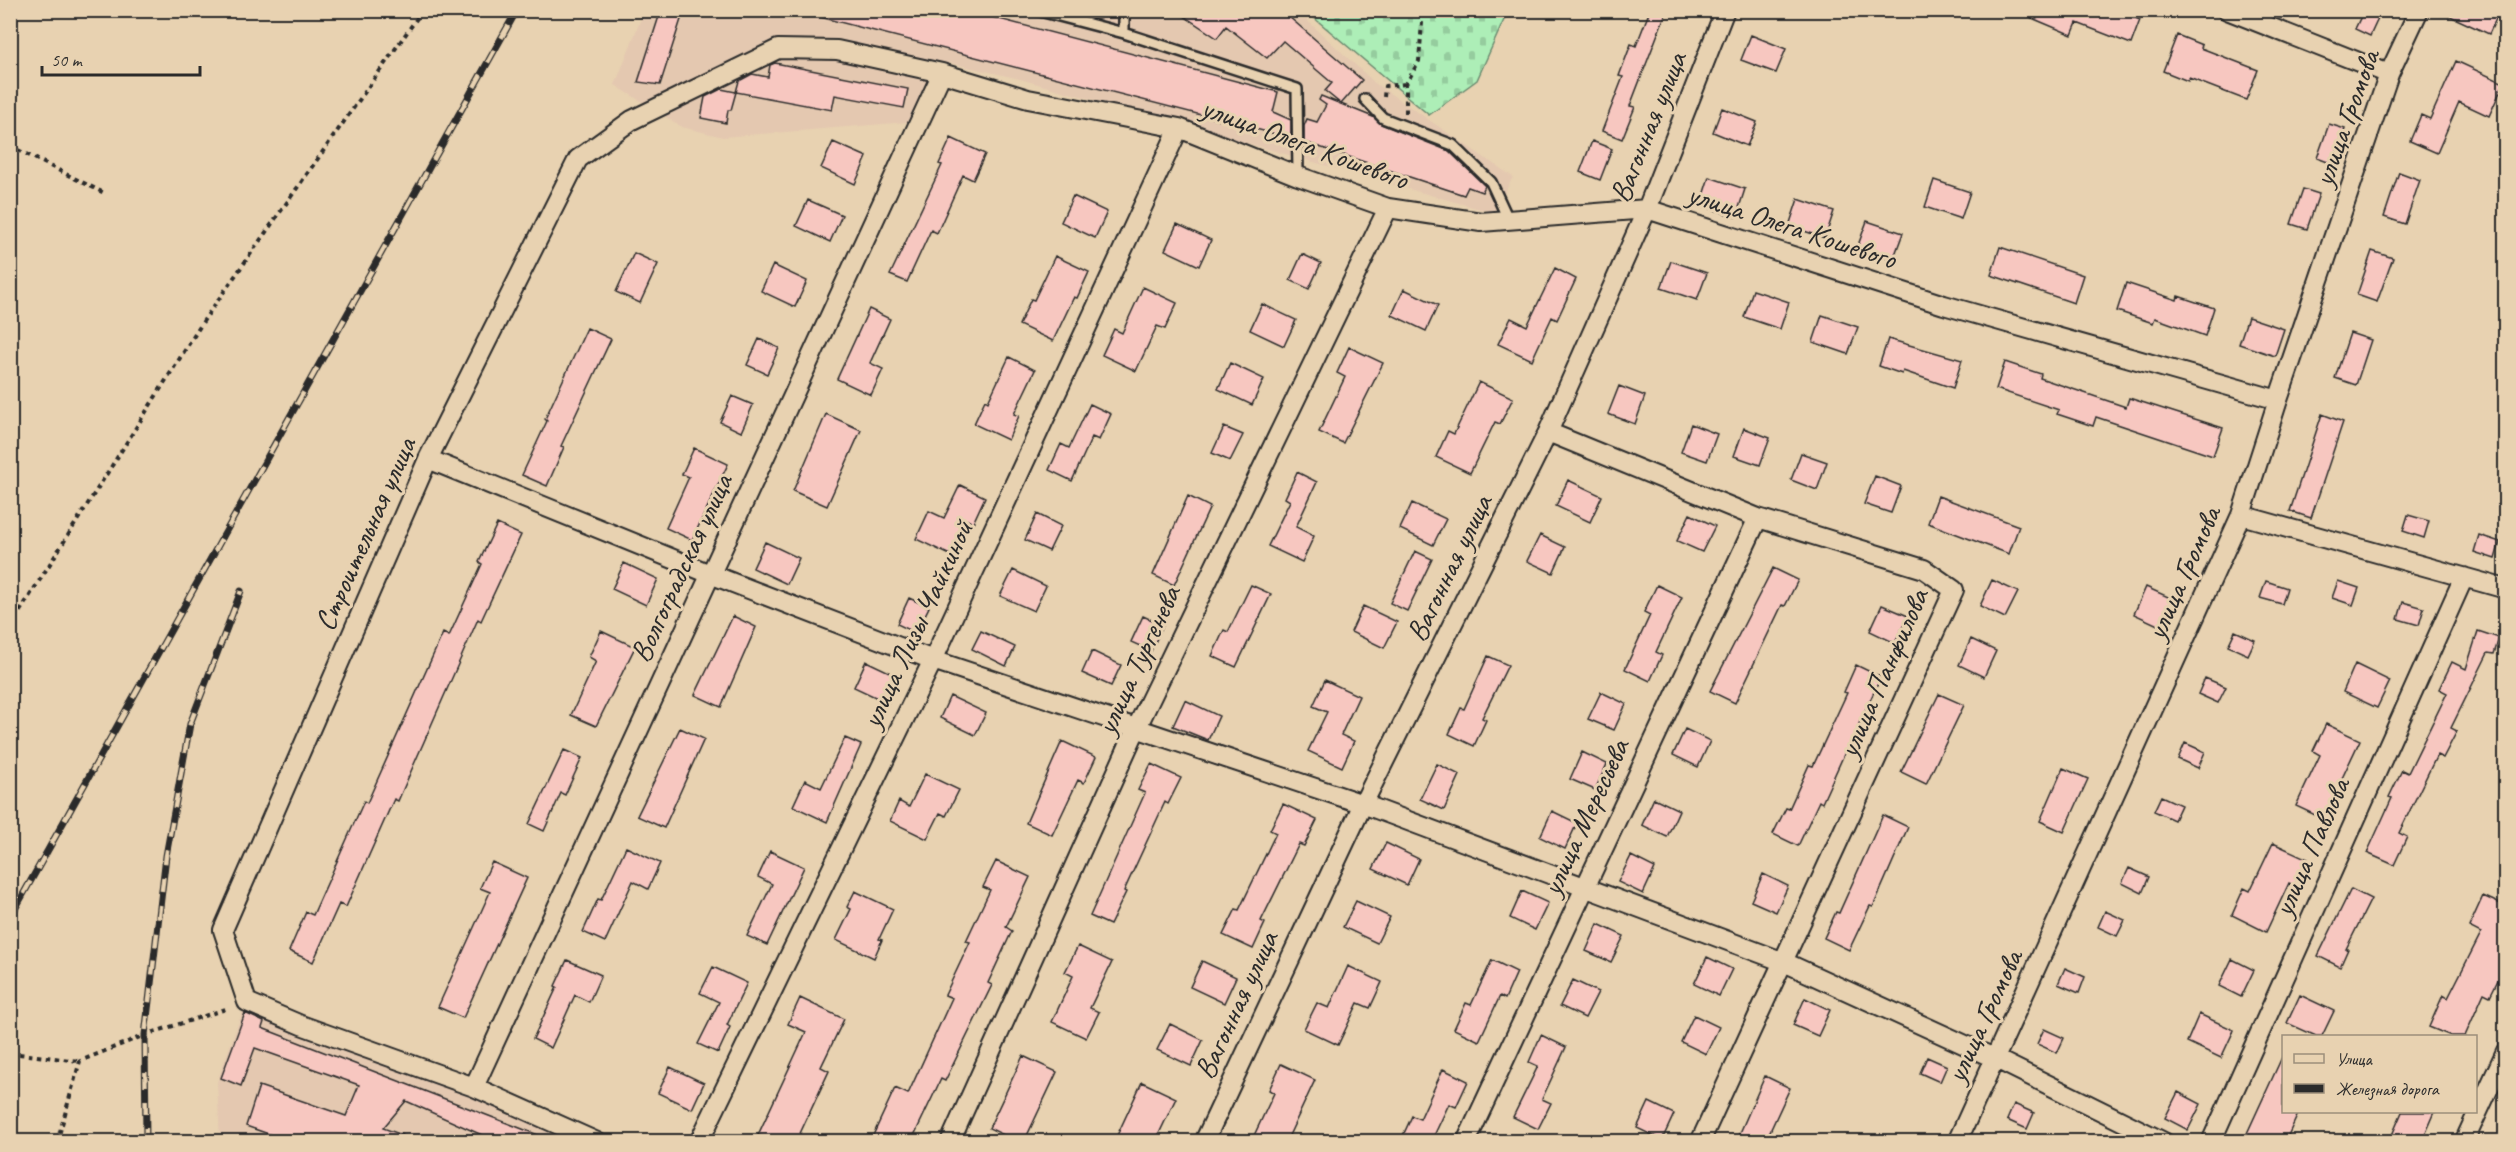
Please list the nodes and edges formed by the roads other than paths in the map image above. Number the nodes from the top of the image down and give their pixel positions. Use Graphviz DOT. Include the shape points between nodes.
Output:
graph roads {
  1 [pos="1036,10"];
  2 [pos="1124,10"];
  3 [pos="1725,10"];
  4 [pos="2228,10"];
  5 [pos="2419,10"];
  6 [pos="1124,33"];
  7 [pos="942,73"];
  8 [pos="2389,74"];
  9 [pos="1365,99"];
  10 [pos="632,120"];
  11 [pos="1179,128"];
  12 [pos="1298,176"];
  13 [pos="1388,208"];
  14 [pos="1647,209"];
  15 [pos="1509,221"];
  16 [pos="2278,400"];
  17 [pos="1548,432"];
  18 [pos="428,459"];
  19 [pos="2241,515"];
  20 [pos="1758,518"];
  21 [pos="710,574"];
  22 [pos="2464,577"];
  23 [pos="2505,589"];
  24 [pos="933,660"];
  25 [pos="1137,727"];
  26 [pos="1363,804"];
  27 [pos="1583,887"];
  28 [pos="1784,962"];
  29 [pos="2505,1051"];
  30 [pos="1996,1059"];
  31 [pos="474,1087"];
  32 [pos="597,1142"];
  33 [pos="699,1142"];
  34 [pos="950,1142"];
  35 [pos="1204,1142"];
  36 [pos="1466,1142"];
  37 [pos="1700,1142"];
  38 [pos="1957,1142"];
  39 [pos="2164,1142"];
  40 [pos="2211,1142"];
  41 [pos="2464,1142"];
  1 -- 6 [label="lane"];
  2 -- 6 [label="lane"];
  3 -- 14 [label="street, Вагонная улица"];
  4 -- 8 [label="street"];
  5 -- 8 [label="street, улица Громова"];
  6 -- 12 [label="lane" via="1297,89"];
  7 -- 10 [label="street, улица Олега Кошевого" via="837,50 778,49"];
  7 -- 11 [label="street, улица Олега Кошевого" via="1028,99"];
  7 -- 21 [label="street, Волгоградская улица"];
  8 -- 16 [label="street, улица Громова"];
  9 -- 15 [label="lane" via="1383,118 1453,145 1491,182"];
  10 -- 18 [label="street, Строительная улица" via="578,159"];
  11 -- 12 [label="street, улица Олега Кошевого"];
  11 -- 24 [label="street, улица Лизы Чайкиной"];
  12 -- 13 [label="street, улица Олега Кошевого"];
  13 -- 15 [label="street, улица Олега Кошевого" via="1481,222"];
  13 -- 25 [label="street, улица Тургенева"];
  14 -- 15 [label="street, улица Олега Кошевого"];
  14 -- 16 [label="street, улица Олега Кошевого" via="1944,305"];
  14 -- 17 [label="street, Вагонная улица"];
  16 -- 19 [label="street, улица Громова"];
  17 -- 20 [label="street, улица Панфилова"];
  17 -- 26 [label="street, Вагонная улица"];
  18 -- 21 [label="street"];
  18 -- 31 [label="street, Строительная улица" via="222,930 247,1002"];
  19 -- 22 [label="street"];
  19 -- 30 [label="street, улица Громова"];
  20 -- 27 [label="street, улица Мересьева"];
  20 -- 28 [label="street, улица Панфилова" via="1924,568 1954,590"];
  21 -- 24 [label="street"];
  21 -- 31 [label="street, Волгоградская улица"];
  22 -- 23 [label="street"];
  22 -- 40 [label="street, улица Павлова"];
  24 -- 25 [label="street"];
  24 -- 33 [label="street, улица Лизы Чайкиной"];
  25 -- 26 [label="street"];
  25 -- 34 [label="street, улица Тургенева"];
  26 -- 27 [label="street"];
  26 -- 35 [label="street, Вагонная улица"];
  27 -- 28 [label="street"];
  27 -- 36 [label="street, улица Мересьева"];
  28 -- 30 [label="street"];
  28 -- 37 [label="street, улица Панфилова"];
  29 -- 41 [label="street"];
  30 -- 38 [label="street, улица Громова"];
  30 -- 39 [label="street"];
  31 -- 32 [label="street"];
}
